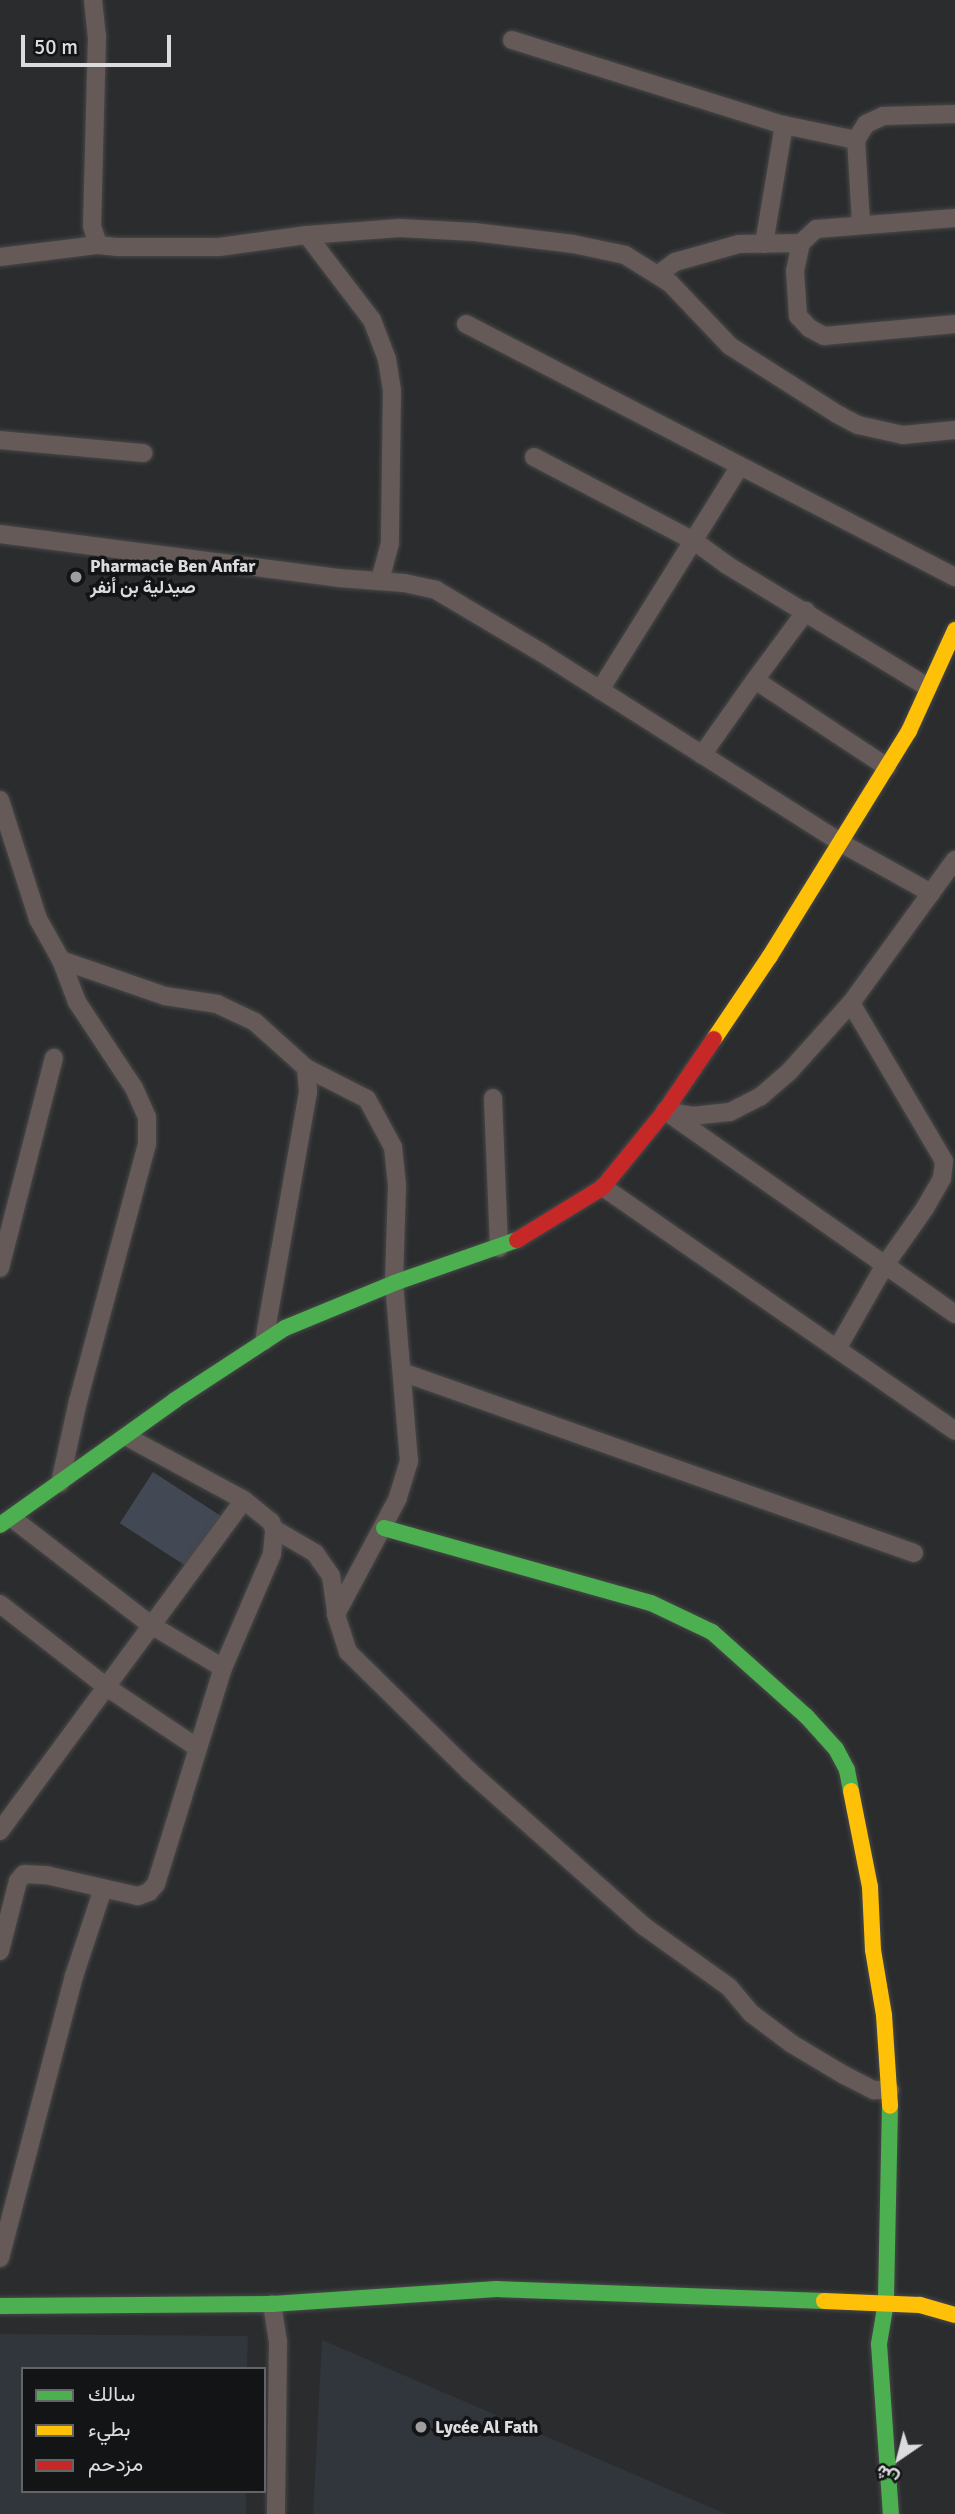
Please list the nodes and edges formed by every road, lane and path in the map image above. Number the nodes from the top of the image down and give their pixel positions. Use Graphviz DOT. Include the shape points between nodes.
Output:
graph roads {
  1 [pos="93,0"];
  2 [pos="512,40"];
  3 [pos="955,114"];
  4 [pos="784,125"];
  5 [pos="856,140"];
  6 [pos="955,218"];
  7 [pos="861,223"];
  8 [pos="307,235"];
  9 [pos="801,243"];
  10 [pos="764,244"];
  11 [pos="98,245"];
  12 [pos="0,257"];
  13 [pos="659,274"];
  14 [pos="466,324"];
  15 [pos="955,324"];
  16 [pos="955,430"];
  17 [pos="0,440"];
  18 [pos="144,453"];
  19 [pos="534,457"];
  20 [pos="740,466"];
  21 [pos="0,534"];
  22 [pos="694,541"];
  23 [pos="955,577"];
  24 [pos="380,581"];
  25 [pos="806,611"];
  26 [pos="955,630"];
  27 [pos="755,680"];
  28 [pos="928,687"];
  29 [pos="600,690"];
  30 [pos="702,755"];
  31 [pos="887,767"];
  32 [pos="0,800"];
  33 [pos="841,844"];
  34 [pos="955,860"];
  35 [pos="930,893"];
  36 [pos="61,960"];
  37 [pos="851,1003"];
  38 [pos="54,1058"];
  39 [pos="306,1068"];
  40 [pos="493,1098"];
  41 [pos="665,1111"];
  42 [pos="603,1187"];
  43 [pos="499,1248"];
  44 [pos="885,1265"];
  45 [pos="0,1268"];
  46 [pos="394,1283"];
  47 [pos="955,1314"];
  48 [pos="264,1340"];
  49 [pos="837,1349"];
  50 [pos="402,1372"];
  51 [pos="955,1431"];
  52 [pos="127,1437"];
  53 [pos="60,1483"];
  54 [pos="244,1500"];
  55 [pos="6,1522"];
  56 [pos="384,1528"];
  57 [pos="274,1529"];
  58 [pos="914,1553"];
  59 [pos="0,1604"];
  60 [pos="336,1614"];
  61 [pos="151,1625"];
  62 [pos="223,1668"];
  63 [pos="108,1688"];
  64 [pos="198,1748"];
  65 [pos="2,1823"];
  66 [pos="103,1889"];
  67 [pos="0,1951"];
  68 [pos="890,2090"];
  69 [pos="0,2258"];
  70 [pos="886,2302"];
  71 [pos="272,2304"];
  72 [pos="0,2306"];
  73 [pos="955,2315"];
  74 [pos="276,2514"];
  75 [pos="891,2514"];
  1 -- 11 [label="street" via="97,36 93,226"];
  2 -- 4 [label="street"];
  3 -- 5 [label="street" via="883,116 866,124"];
  4 -- 5 [label="street"];
  4 -- 10 [label="street"];
  5 -- 7 [label="street"];
  6 -- 7 [label="street"];
  7 -- 9 [label="street" via="816,229"];
  8 -- 11 [label="street" via="219,247"];
  8 -- 13 [label="street" via="400,228 474,232 605,249"];
  8 -- 24 [label="street" via="372,320 387,359 392,391 390,543"];
  9 -- 10 [label="street"];
  9 -- 15 [label="street" via="795,271 798,316 814,332 824,335"];
  10 -- 13 [label="street" via="704,252 675,262"];
  11 -- 12 [label="street"];
  13 -- 16 [label="street" via="730,346 837,414 858,425 903,435"];
  14 -- 20 [label="street"];
  17 -- 18 [label="street"];
  19 -- 22 [label="street"];
  20 -- 22 [label="street"];
  20 -- 23 [label="street"];
  21 -- 24 [label="street"];
  22 -- 25 [label="street"];
  22 -- 29 [label="street"];
  24 -- 29 [label="street" via="436,590"];
  25 -- 27 [label="street"];
  25 -- 28 [label="street"];
  26 -- 28 [label="street"];
  27 -- 30 [label="street"];
  27 -- 31 [label="street"];
  28 -- 31 [label="street"];
  29 -- 30 [label="street"];
  30 -- 33 [label="street"];
  31 -- 33 [label="street"];
  32 -- 36 [label="street" via="25,887"];
  33 -- 35 [label="street"];
  33 -- 41 [label="street"];
  34 -- 35 [label="street"];
  35 -- 37 [label="street"];
  36 -- 39 [label="street" via="164,996 217,1004 255,1022"];
  36 -- 53 [label="street" via="77,1002 134,1088 147,1117 147,1144"];
  37 -- 41 [label="street" via="788,1073 745,1107 703,1115"];
  37 -- 44 [label="street" via="944,1161 942,1178"];
  38 -- 45 [label="street"];
  39 -- 46 [label="street" via="367,1099 393,1147 398,1224"];
  39 -- 48 [label="street" via="308,1091"];
  40 -- 43 [label="street"];
  41 -- 42 [label="street"];
  41 -- 44 [label="street"];
  42 -- 43 [label="street" via="544,1227"];
  42 -- 49 [label="street"];
  43 -- 46 [label="street"];
  44 -- 47 [label="street"];
  44 -- 49 [label="street"];
  46 -- 48 [label="street"];
  46 -- 50 [label="street"];
  48 -- 52 [label="street"];
  49 -- 51 [label="street"];
  50 -- 56 [label="street" via="409,1461"];
  50 -- 58 [label="street"];
  52 -- 53 [label="street"];
  52 -- 54 [label="street"];
  53 -- 55 [label="street"];
  54 -- 57 [label="street"];
  54 -- 61 [label="street"];
  55 -- 61 [label="street"];
  56 -- 60 [label="street"];
  56 -- 68 [label="street" via="652,1603 712,1632 836,1749 847,1770 870,1886"];
  57 -- 60 [label="street" via="315,1553 331,1576"];
  57 -- 62 [label="street" via="272,1554"];
  59 -- 63 [label="street"];
  60 -- 68 [label="street" via="348,1652 469,1771 645,1927 729,1987 752,2014 792,2044 874,2090"];
  61 -- 62 [label="street"];
  61 -- 63 [label="street"];
  62 -- 64 [label="street"];
  63 -- 64 [label="street"];
  63 -- 65 [label="street"];
  64 -- 66 [label="street" via="153,1889 138,1896"];
  66 -- 67 [label="street" via="24,1874 18,1881"];
  66 -- 69 [label="street" via="74,1976"];
  68 -- 70 [label="street"];
  70 -- 71 [label="street" via="498,2289"];
  70 -- 73 [label="street"];
  70 -- 75 [label="street" via="879,2370"];
  71 -- 72 [label="street"];
  71 -- 74 [label="street" via="278,2343"];
}
